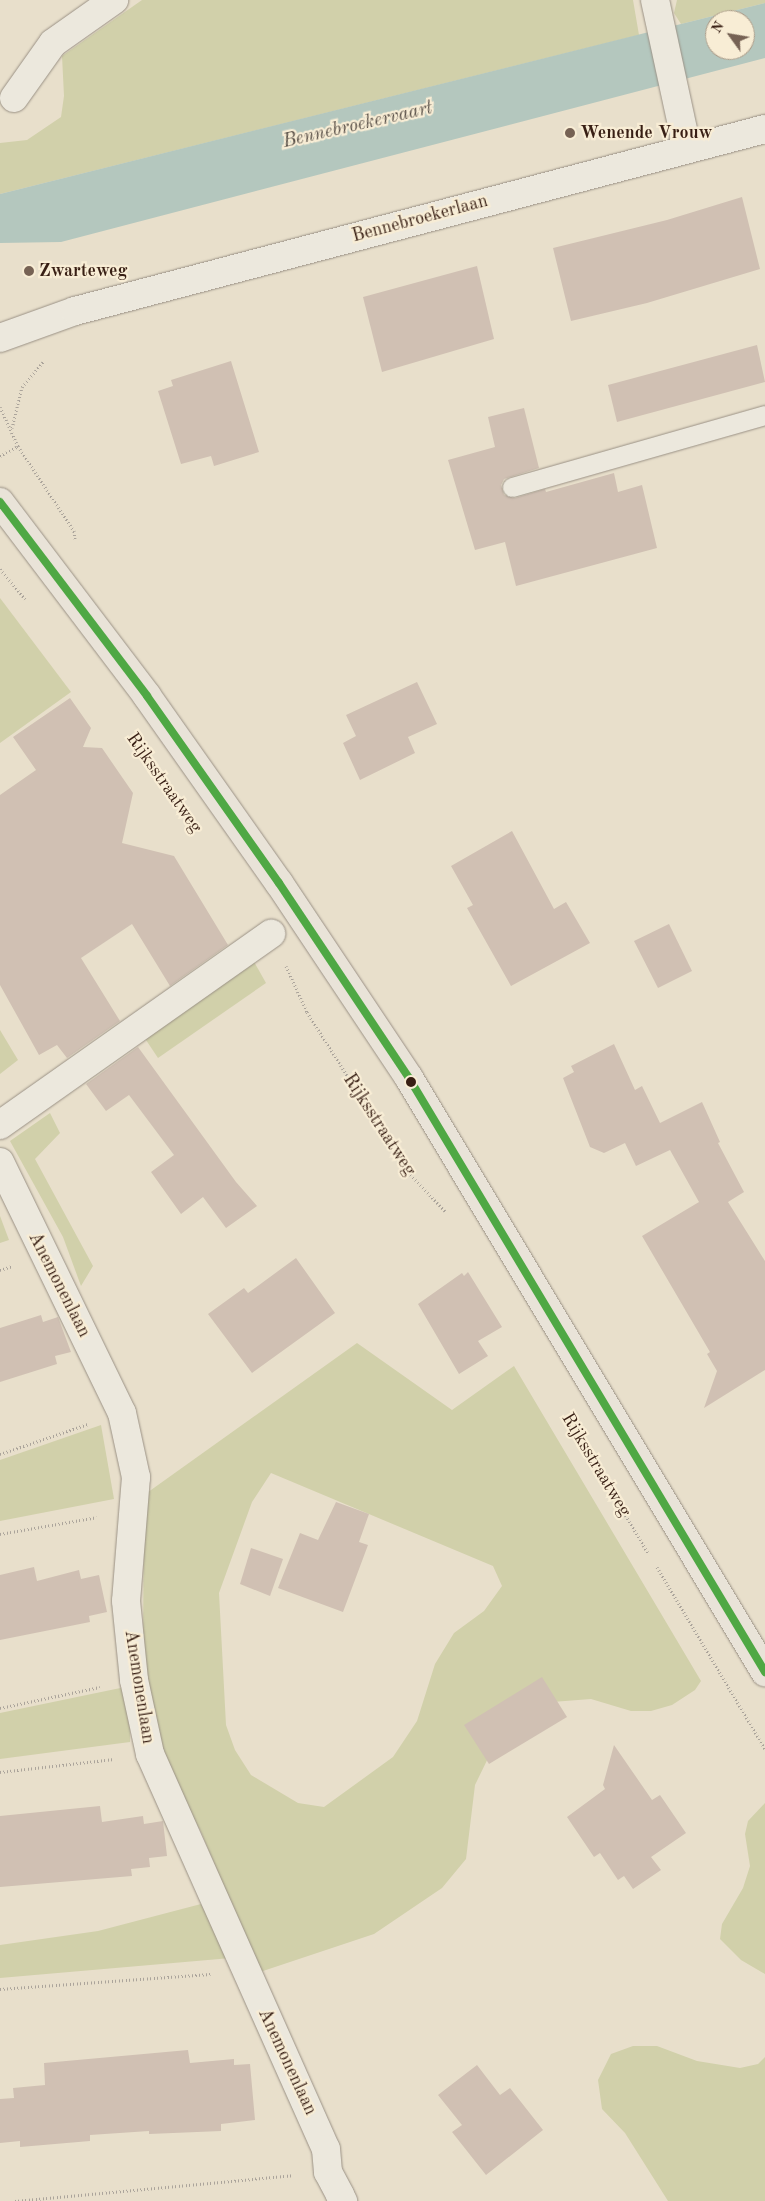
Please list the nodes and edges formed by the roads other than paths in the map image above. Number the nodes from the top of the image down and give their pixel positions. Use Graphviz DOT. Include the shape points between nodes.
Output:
graph roads {
  1 [pos="114,0"];
  2 [pos="656,6"];
  3 [pos="14,98"];
  4 [pos="765,128"];
  5 [pos="687,148"];
  6 [pos="0,338"];
  7 [pos="765,415"];
  8 [pos="512,487"];
  9 [pos="0,502"];
  10 [pos="271,934"];
  11 [pos="0,1125"];
  12 [pos="0,1162"];
  13 [pos="765,1672"];
  14 [pos="337,2189"];
  1 -- 3 [label="street" via="53,43"];
  2 -- 5 [label="street"];
  4 -- 5 [label="street, Bennebroekerlaan"];
  5 -- 6 [label="street, Bennebroekerlaan" via="75,311"];
  7 -- 8 [label="lane"];
  9 -- 13 [label="main road, Rijksstraatweg" via="148,696 409,1078"];
  10 -- 11 [label="street"];
  12 -- 14 [label="street, Anemonenlaan" via="122,1413 136,1477 126,1601 134,1680 150,1754 326,2148"];
}
